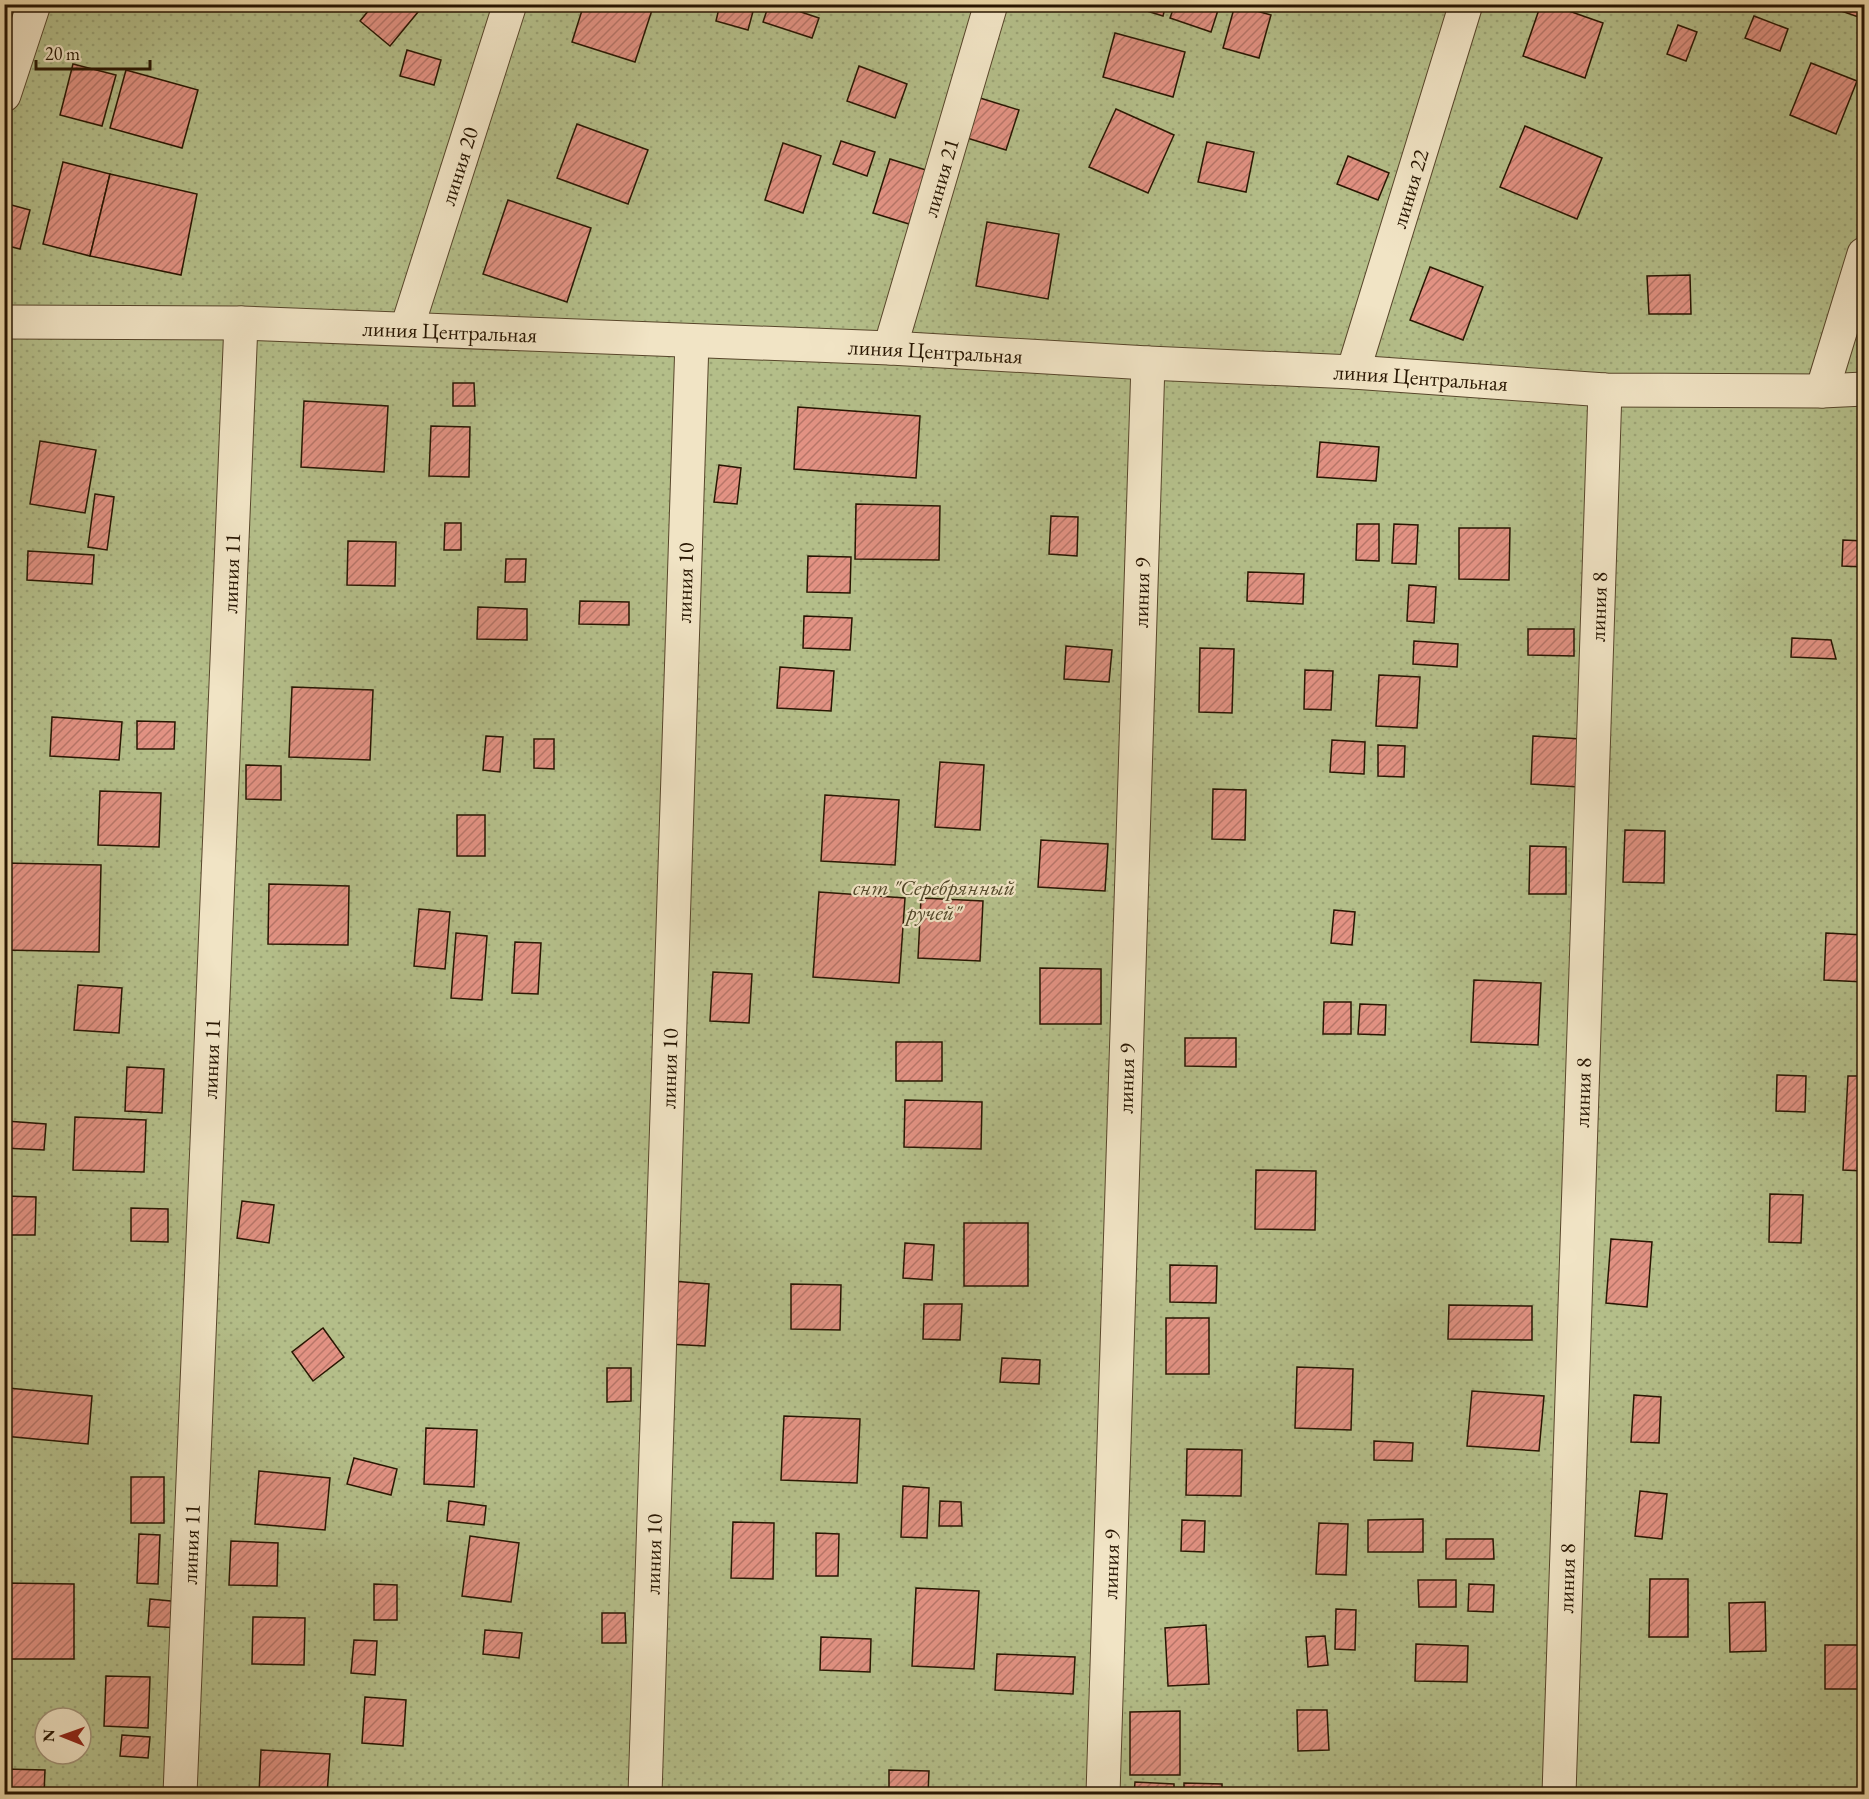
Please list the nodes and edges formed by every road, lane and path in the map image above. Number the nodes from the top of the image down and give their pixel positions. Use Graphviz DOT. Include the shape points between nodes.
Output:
graph roads {
  1 [pos="34,4"];
  2 [pos="510,4"];
  3 [pos="991,4"];
  4 [pos="1466,4"];
  5 [pos="4,95"];
  6 [pos="1864,254"];
  7 [pos="4,322"];
  8 [pos="240,323"];
  9 [pos="407,328"];
  10 [pos="692,341"];
  11 [pos="890,348"];
  12 [pos="1148,363"];
  13 [pos="1353,372"];
  14 [pos="1864,389"];
  15 [pos="1605,390"];
  16 [pos="1822,391"];
  17 [pos="180,1794"];
  18 [pos="645,1794"];
  19 [pos="1103,1794"];
  20 [pos="1559,1794"];
  1 -- 5 [label="street"];
  2 -- 9 [label="street, линия 20"];
  3 -- 11 [label="street, линия 21"];
  4 -- 13 [label="street, линия 22"];
  6 -- 16 [label="street"];
  7 -- 8 [label="street, линия Центральная"];
  8 -- 9 [label="street, линия Центральная"];
  8 -- 17 [label="street, линия 11"];
  9 -- 10 [label="street, линия Центральная"];
  10 -- 11 [label="street, линия Центральная"];
  10 -- 18 [label="street, линия 10"];
  11 -- 12 [label="street, линия Центральная"];
  12 -- 13 [label="street, линия Центральная"];
  12 -- 19 [label="street, линия 9"];
  13 -- 15 [label="street, линия Центральная"];
  14 -- 16 [label="street, линия Центральная"];
  15 -- 16 [label="street, линия Центральная"];
  15 -- 20 [label="street, линия 8"];
}
